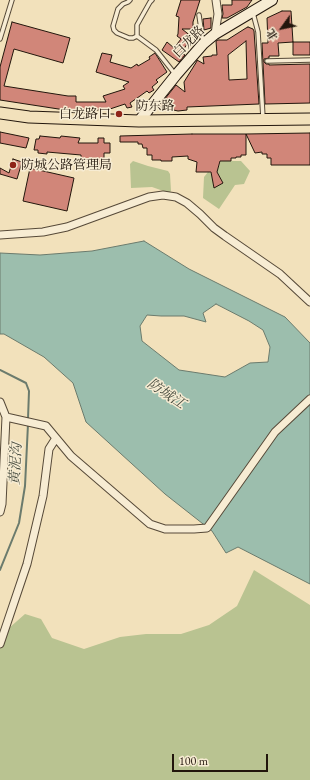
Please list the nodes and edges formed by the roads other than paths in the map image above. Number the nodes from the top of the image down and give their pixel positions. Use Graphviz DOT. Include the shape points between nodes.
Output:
graph roads {
  1 [pos="12,0"];
  2 [pos="130,0"];
  3 [pos="152,0"];
  4 [pos="216,0"];
  5 [pos="267,1"];
  6 [pos="252,11"];
  7 [pos="199,14"];
  8 [pos="215,34"];
  9 [pos="137,36"];
  10 [pos="0,40"];
  11 [pos="203,44"];
  12 [pos="310,60"];
  13 [pos="267,61"];
  14 [pos="176,75"];
  15 [pos="0,113"];
  16 [pos="310,118"];
  17 [pos="263,119"];
  18 [pos="140,121"];
  19 [pos="0,235"];
  20 [pos="310,302"];
  21 [pos="310,399"];
  22 [pos="0,402"];
  23 [pos="6,417"];
  24 [pos="56,438"];
  25 [pos="0,512"];
  26 [pos="0,644"];
  1 -- 10 [label="lane"];
  2 -- 9 [label="lane" via="118,8 113,26 117,33 129,38"];
  3 -- 9 [label="lane" via="137,25"];
  4 -- 8 [label="street" via="218,14"];
  5 -- 6 [label="street, 白龙路"];
  6 -- 8 [label="street, 白龙路"];
  6 -- 17 [label="lane" via="258,32"];
  7 -- 11 [label="lane"];
  8 -- 11 [label="street, 白龙路"];
  9 -- 14 [label="lane" via="156,50"];
  11 -- 14 [label="street, 白龙路"];
  12 -- 13 [label="lane"];
  14 -- 18 [label="street, 白龙路"];
  15 -- 18 [label="main road, 防东路" via="29,117"];
  16 -- 17 [label="main road, 防东路"];
  17 -- 18 [label="main road, 防东路"];
  19 -- 20 [label="street" via="43,232 67,227 149,197 176,197 280,274"];
  21 -- 24 [label="street" via="275,432 207,528 165,529 150,524 71,456"];
  22 -- 23 [label="street"];
  23 -- 24 [label="street" via="46,426"];
  23 -- 25 [label="street"];
  24 -- 26 [label="street" via="49,449 43,496 27,564"];
}
